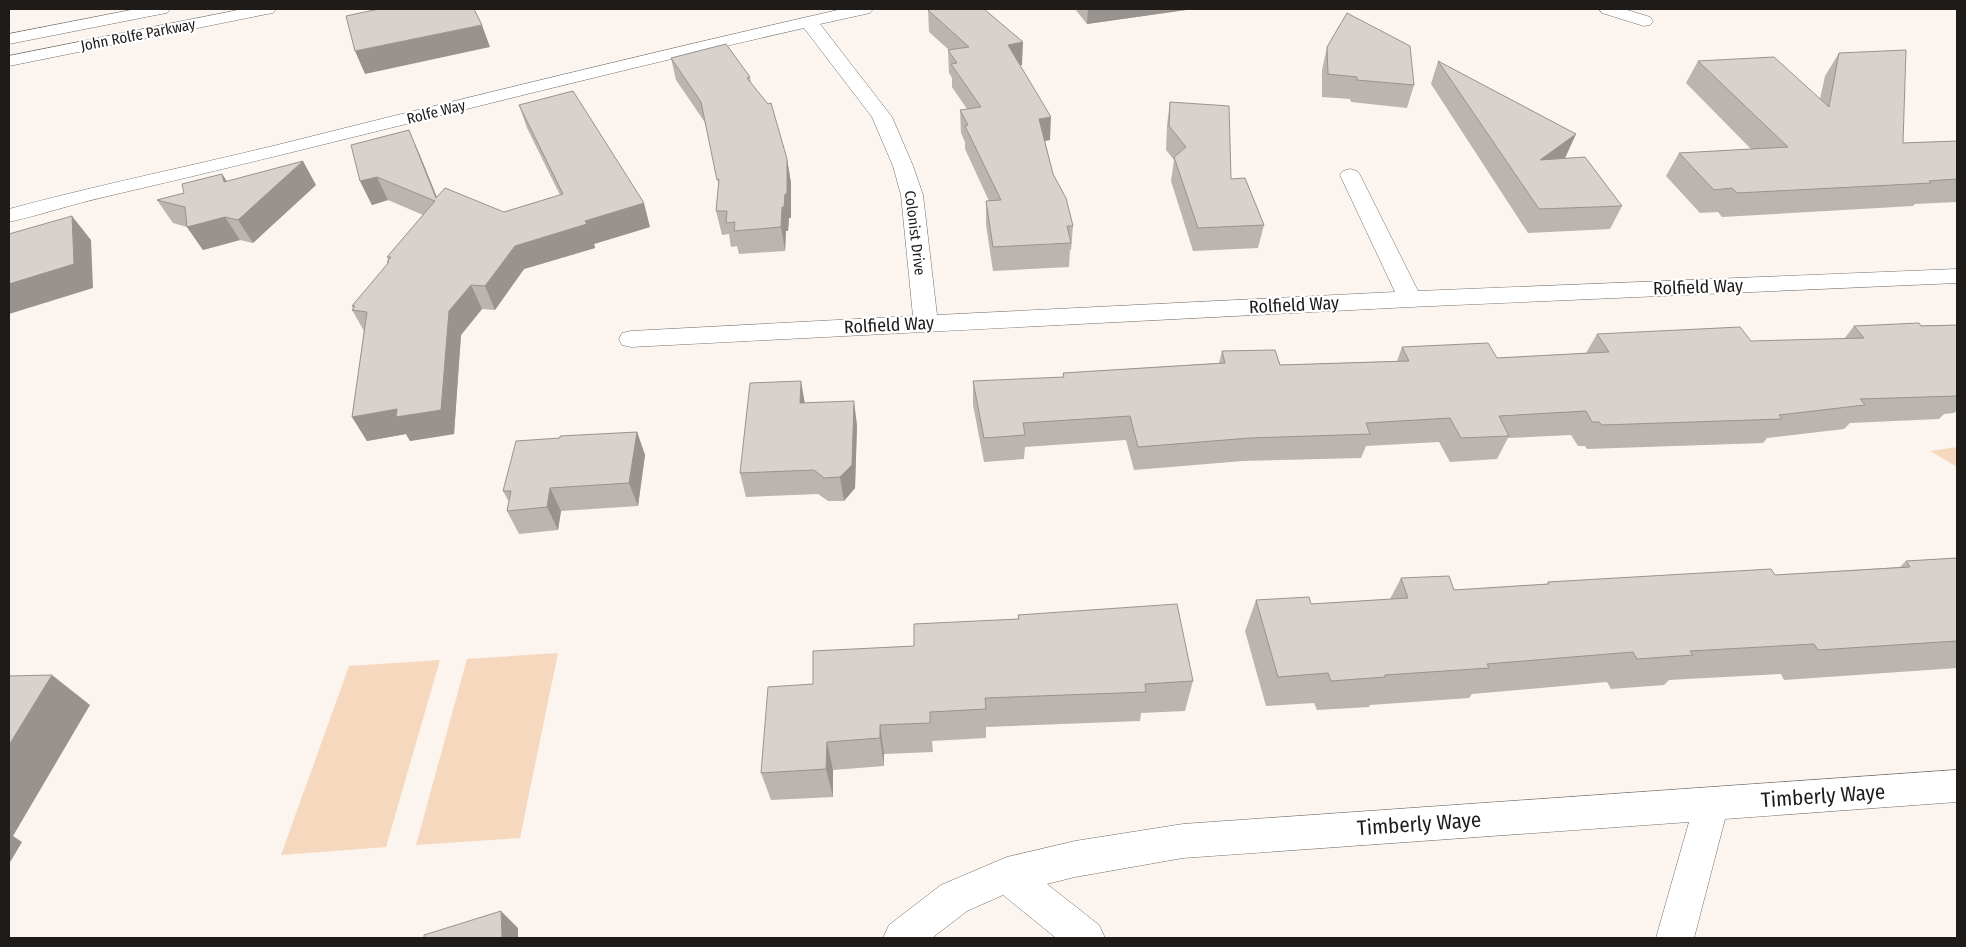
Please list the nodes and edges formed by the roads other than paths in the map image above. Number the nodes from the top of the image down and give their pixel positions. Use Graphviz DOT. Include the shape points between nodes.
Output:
graph roads {
  1 [pos="161,9"];
  2 [pos="267,9"];
  3 [pos="864,9"];
  4 [pos="1608,9"];
  5 [pos="1644,21"];
  6 [pos="810,22"];
  7 [pos="9,39"];
  8 [pos="9,61"];
  9 [pos="1350,175"];
  10 [pos="9,216"];
  11 [pos="1957,276"];
  12 [pos="1410,299"];
  13 [pos="926,324"];
  14 [pos="630,339"];
  15 [pos="1957,786"];
  16 [pos="1712,804"];
  17 [pos="1007,875"];
  18 [pos="902,938"];
  19 [pos="1086,938"];
  20 [pos="1675,938"];
  1 -- 7 [label="street, John Rolfe Parkway"];
  2 -- 8 [label="street, John Rolfe Parkway"];
  3 -- 6 [label="street, Rolfe Way"];
  4 -- 5 [label="street"];
  6 -- 10 [label="street, Rolfe Way" via="96,192"];
  6 -- 13 [label="street, Colonist Drive" via="882,117 903,166 912,195"];
  9 -- 12 [label="street"];
  11 -- 12 [label="street, Rolfield Way"];
  12 -- 13 [label="street, Rolfield Way"];
  13 -- 14 [label="street, Rolfield Way"];
  15 -- 16 [label="street, Timberly Waye"];
  16 -- 17 [label="street, Timberly Waye" via="1183,841 1075,859"];
  16 -- 20 [label="street"];
  17 -- 18 [label="street, Timberly Waye" via="954,898"];
  17 -- 19 [label="street"];
}
